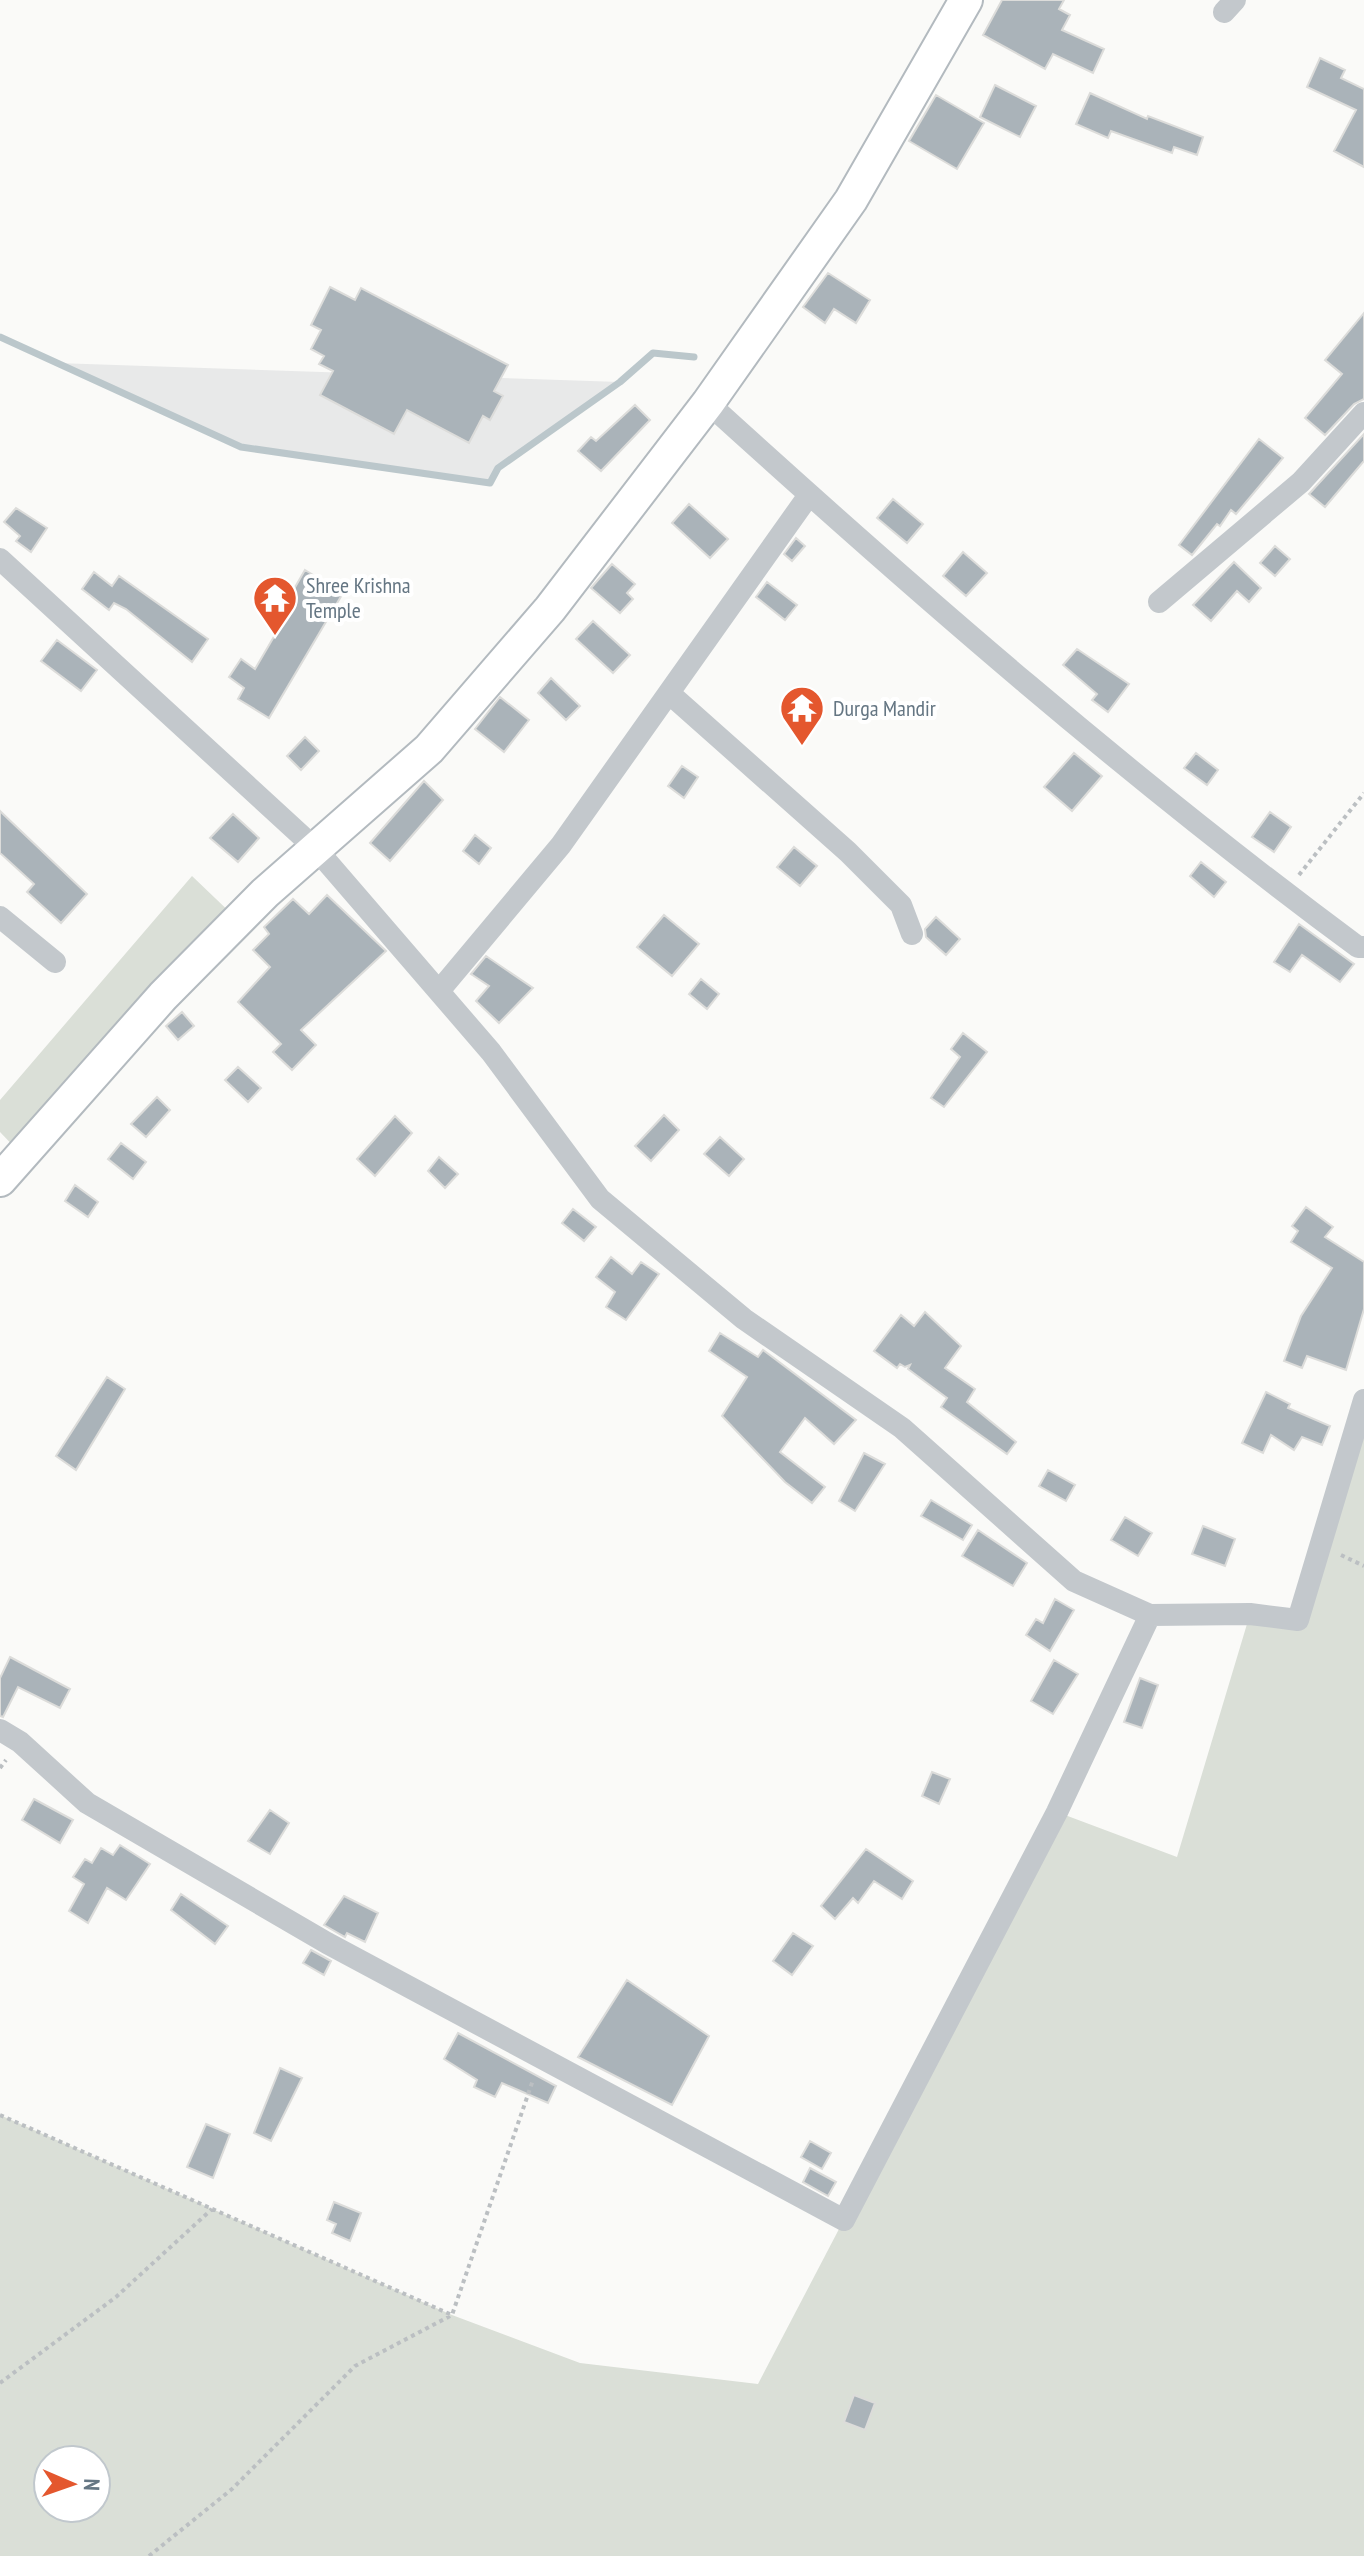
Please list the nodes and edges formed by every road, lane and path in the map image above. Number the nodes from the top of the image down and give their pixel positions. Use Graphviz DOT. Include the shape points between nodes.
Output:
graph roads {
  1 [pos="966,0"];
  2 [pos="708,403"];
  3 [pos="1364,413"];
  4 [pos="809,495"];
  5 [pos="0,559"];
  6 [pos="1159,602"];
  7 [pos="670,694"];
  8 [pos="1364,793"];
  9 [pos="316,849"];
  10 [pos="1285,893"];
  11 [pos="0,917"];
  12 [pos="912,934"];
  13 [pos="1364,947"];
  14 [pos="55,962"];
  15 [pos="439,991"];
  16 [pos="0,1180"];
  17 [pos="1364,1400"];
  18 [pos="1150,1615"];
  19 [pos="0,1730"];
  20 [pos="540,2058"];
  21 [pos="0,2115"];
  22 [pos="212,2209"];
  23 [pos="452,2315"];
  24 [pos="0,2383"];
  25 [pos="149,2556"];
  1 -- 2 [label="main road" via="851,200"];
  2 -- 4 [label="street"];
  2 -- 9 [label="main road" via="550,609 429,749"];
  3 -- 6 [label="street" via="1301,482"];
  4 -- 7 [label="street"];
  4 -- 10 [label="street" via="1046,699"];
  5 -- 9 [label="street"];
  7 -- 12 [label="street" via="848,852 901,905"];
  7 -- 15 [label="street" via="561,845"];
  8 -- 10 [label="path"];
  9 -- 15 [label="street"];
  9 -- 16 [label="main road" via="163,996"];
  10 -- 13 [label="street"];
  11 -- 14 [label="street"];
  15 -- 18 [label="street" via="600,1199 744,1319 902,1428 1074,1581"];
  17 -- 18 [label="street" via="1298,1620 1250,1614"];
  18 -- 20 [label="street" via="1057,1812 844,2220"];
  19 -- 20 [label="street" via="87,1803 327,1943"];
  20 -- 23 [label="path"];
  21 -- 22 [label="path"];
  22 -- 23 [label="path"];
  22 -- 24 [label="path" via="116,2297"];
  23 -- 25 [label="path" via="355,2366 232,2489"];
}
